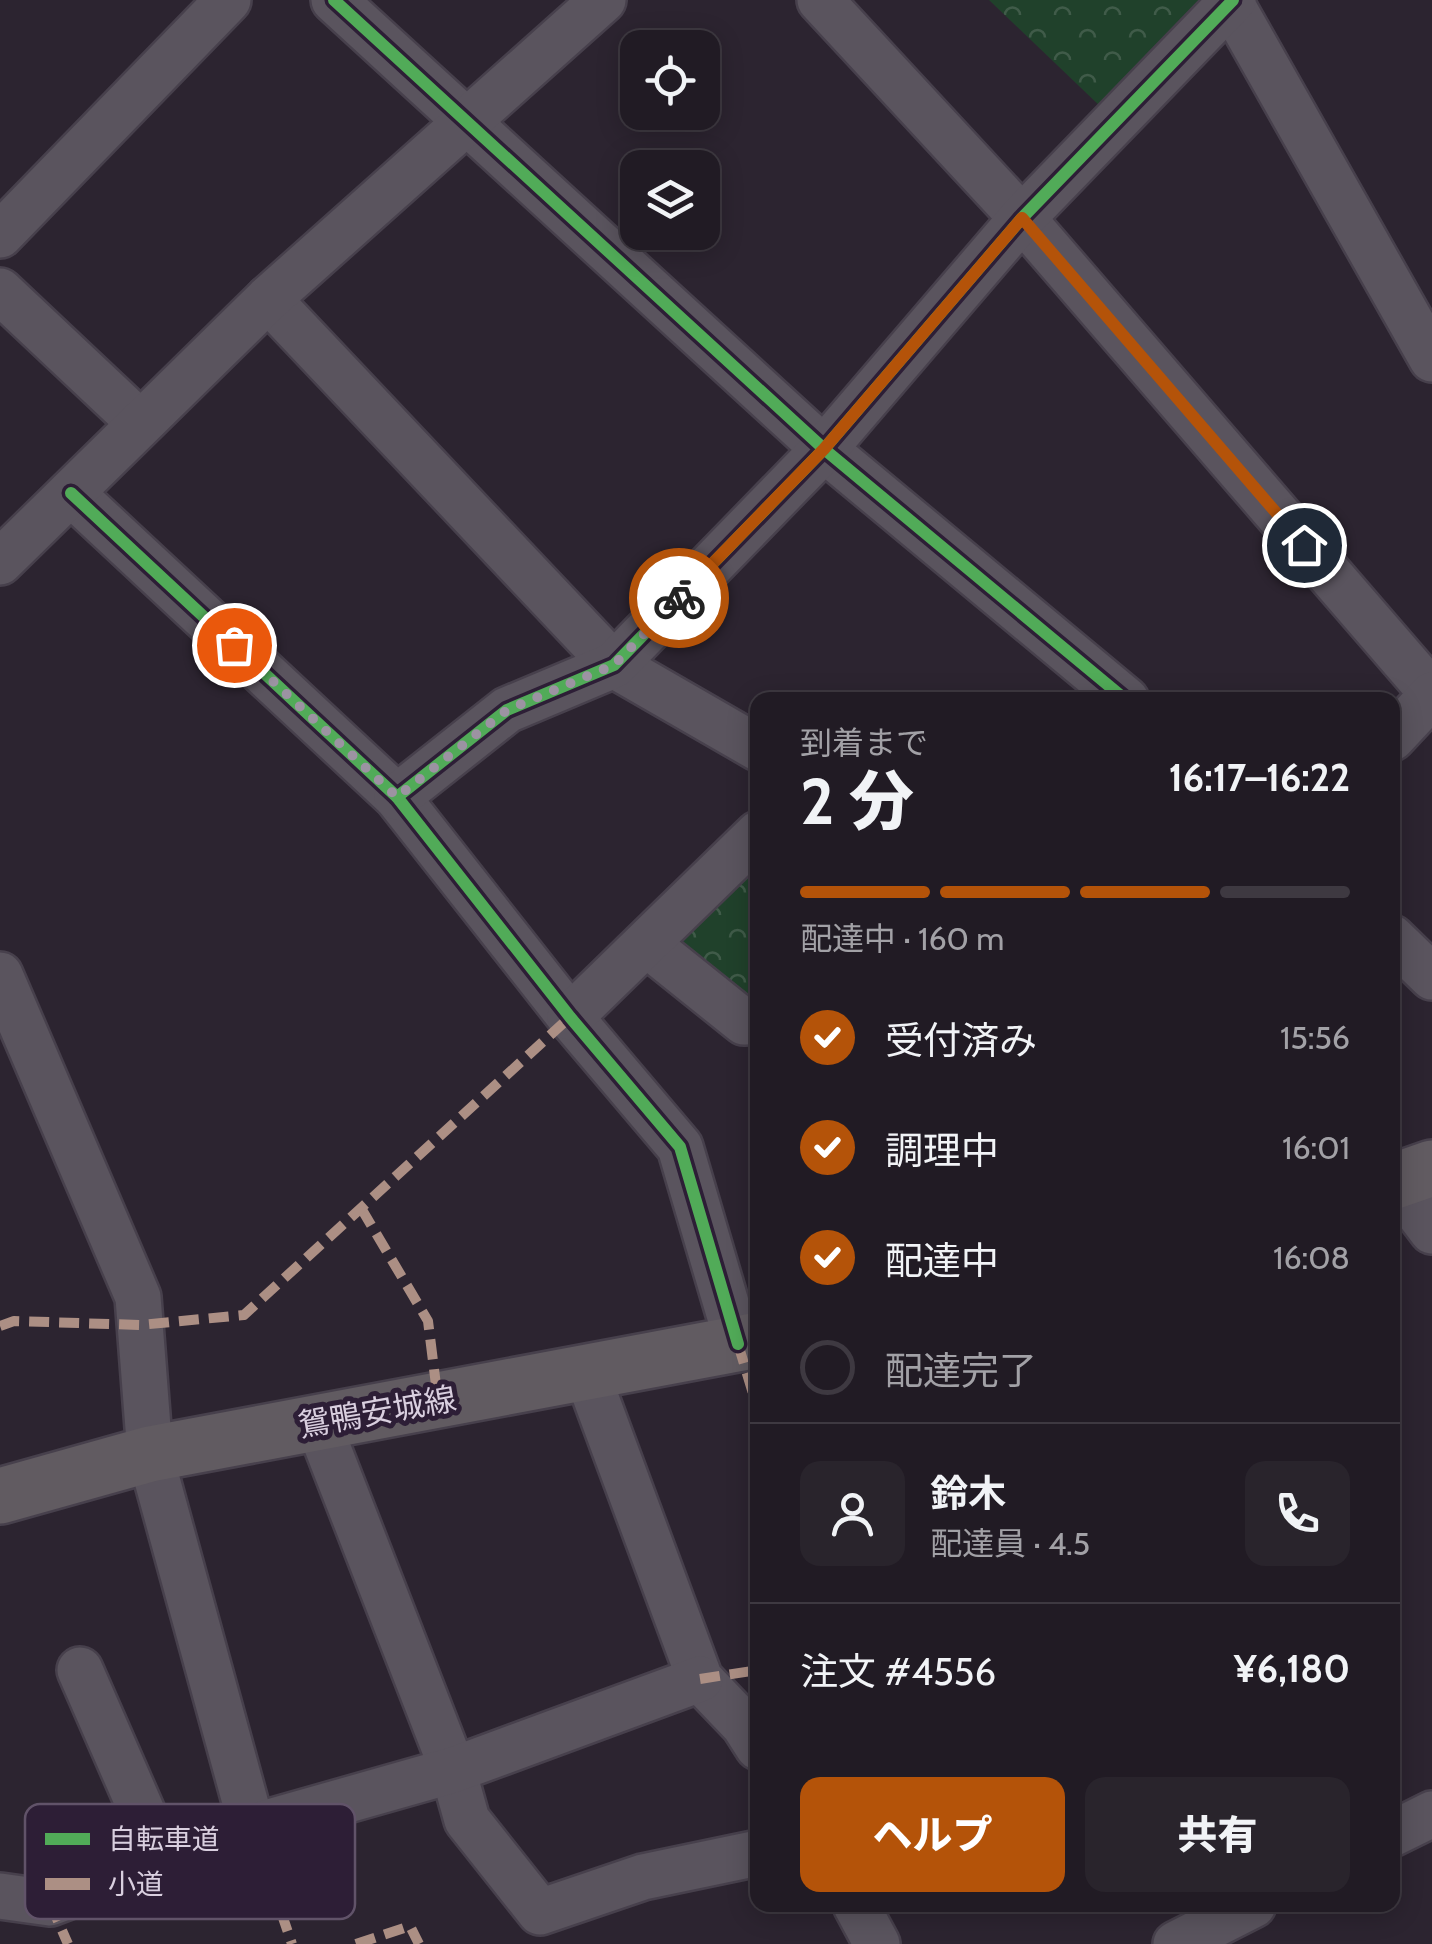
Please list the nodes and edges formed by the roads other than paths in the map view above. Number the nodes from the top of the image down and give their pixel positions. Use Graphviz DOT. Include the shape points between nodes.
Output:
graph roads {
  1 [pos="228,0"];
  2 [pos="334,0"];
  3 [pos="604,0"];
  4 [pos="820,0"];
  5 [pos="1231,1"];
  6 [pos="465,121"];
  7 [pos="1022,218"];
  8 [pos="0,235"];
  9 [pos="0,290"];
  10 [pos="268,299"];
  11 [pos="1432,359"];
  12 [pos="139,422"];
  13 [pos="824,449"];
  14 [pos="70,493"];
  15 [pos="0,562"];
  16 [pos="614,665"];
  17 [pos="1116,692"];
  18 [pos="1432,694"];
  19 [pos="1400,729"];
  20 [pos="750,743"];
  21 [pos="397,797"];
  22 [pos="750,842"];
  23 [pos="648,944"];
  24 [pos="1400,946"];
  25 [pos="0,975"];
  26 [pos="1432,977"];
  27 [pos="570,1017"];
  28 [pos="750,1022"];
  29 [pos="1401,1179"];
  30 [pos="1432,1231"];
  31 [pos="748,1342"];
  32 [pos="588,1374"];
  33 [pos="318,1423"];
  34 [pos="150,1454"];
  35 [pos="0,1496"];
  36 [pos="80,1670"];
  37 [pos="700,1680"];
  38 [pos="750,1734"];
  39 [pos="454,1770"];
  40 [pos="139,1804"];
  41 [pos="246,1804"];
  42 [pos="331,1804"];
  43 [pos="1432,1814"];
  44 [pos="1400,1830"];
  45 [pos="750,1855"];
  46 [pos="0,1896"];
  47 [pos="25,1900"];
  48 [pos="860,1912"];
  49 [pos="1239,1912"];
  50 [pos="548,1928"];
  51 [pos="877,1944"];
  52 [pos="1176,1944"];
  1 -- 8 [label="street"];
  2 -- 6 [label="street"];
  3 -- 6 [label="street"];
  4 -- 7 [label="street"];
  5 -- 7 [label="street"];
  5 -- 11 [label="street"];
  6 -- 10 [label="street"];
  6 -- 13 [label="street"];
  7 -- 13 [label="street"];
  7 -- 18 [label="street"];
  9 -- 12 [label="street"];
  10 -- 12 [label="street"];
  10 -- 16 [label="street"];
  12 -- 14 [label="street"];
  13 -- 16 [label="street"];
  13 -- 17 [label="street"];
  14 -- 15 [label="street"];
  14 -- 21 [label="street"];
  16 -- 20 [label="street"];
  16 -- 21 [label="street" via="507,710"];
  18 -- 19 [label="street"];
  21 -- 27 [label="street"];
  22 -- 23 [label="street"];
  23 -- 27 [label="street"];
  23 -- 28 [label="street"];
  24 -- 26 [label="street"];
  25 -- 34 [label="street" via="138,1297"];
  27 -- 31 [label="street" via="680,1147"];
  29 -- 30 [label="street"];
  31 -- 32 [label="main road, 鴛鴨安城線"];
  32 -- 33 [label="main road, 鴛鴨安城線"];
  32 -- 37 [label="street"];
  33 -- 34 [label="main road, 鴛鴨安城線"];
  33 -- 39 [label="street"];
  34 -- 35 [label="main road, 鴛鴨安城線"];
  34 -- 41 [label="street"];
  36 -- 40 [label="street"];
  37 -- 38 [label="street"];
  37 -- 39 [label="street"];
  39 -- 42 [label="street"];
  39 -- 50 [label="street" via="466,1820"];
  43 -- 44 [label="street"];
  45 -- 50 [label="street" via="643,1877"];
  46 -- 47 [label="street"];
  48 -- 51 [label="street"];
  49 -- 52 [label="street"];
}
